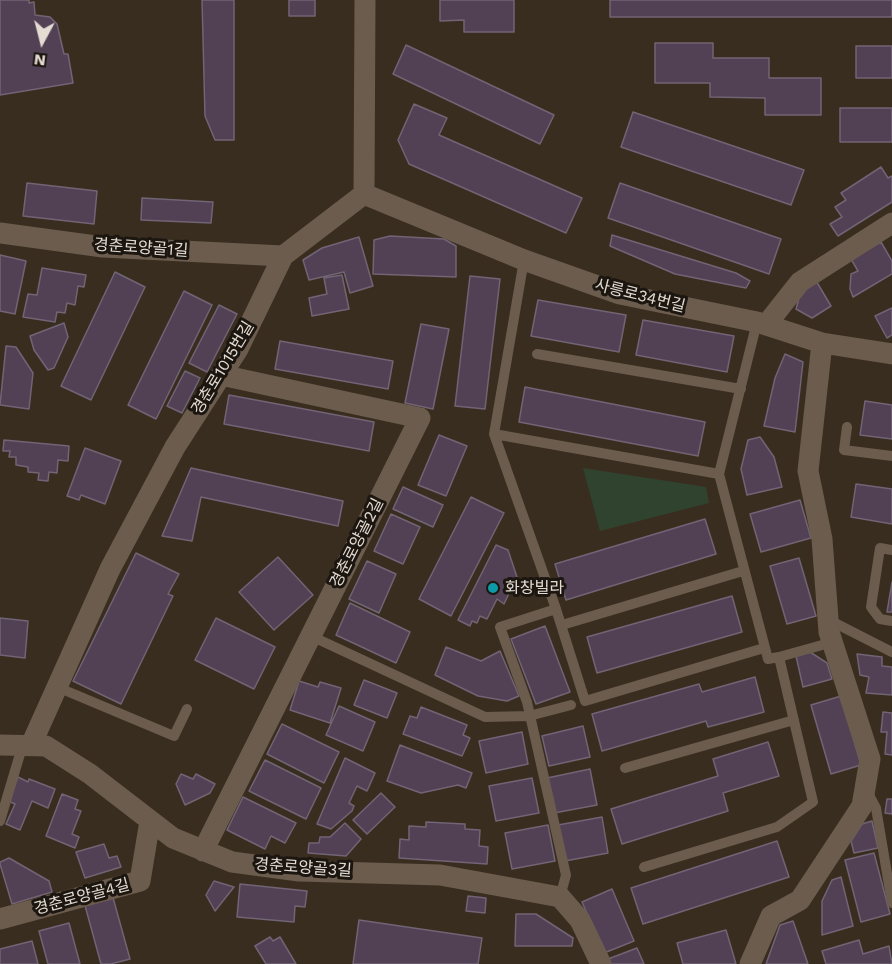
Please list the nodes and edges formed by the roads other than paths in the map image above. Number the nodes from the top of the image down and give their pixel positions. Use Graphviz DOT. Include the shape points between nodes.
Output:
graph roads {
  1 [pos="365,0"];
  2 [pos="364,194"];
  3 [pos="892,223"];
  4 [pos="0,233"];
  5 [pos="283,256"];
  6 [pos="524,260"];
  7 [pos="761,324"];
  8 [pos="822,343"];
  9 [pos="537,354"];
  10 [pos="892,354"];
  11 [pos="221,375"];
  12 [pos="741,389"];
  13 [pos="847,427"];
  14 [pos="494,434"];
  15 [pos="892,456"];
  16 [pos="719,474"];
  17 [pos="892,550"];
  18 [pos="743,571"];
  19 [pos="556,609"];
  20 [pos="828,620"];
  21 [pos="892,621"];
  22 [pos="562,625"];
  23 [pos="311,636"];
  24 [pos="833,642"];
  25 [pos="764,648"];
  26 [pos="892,652"];
  27 [pos="779,657"];
  28 [pos="57,687"];
  29 [pos="570,705"];
  30 [pos="187,709"];
  31 [pos="529,716"];
  32 [pos="794,720"];
  33 [pos="0,745"];
  34 [pos="27,745"];
  35 [pos="625,768"];
  36 [pos="865,786"];
  37 [pos="0,821"];
  38 [pos="150,821"];
  39 [pos="203,850"];
  40 [pos="644,867"];
  41 [pos="560,897"];
  42 [pos="892,903"];
  43 [pos="2,914"];
  44 [pos="601,964"];
  45 [pos="750,964"];
  1 -- 2 [label="street"];
  2 -- 5 [label="street, 경춘로1015번길"];
  2 -- 6 [label="street, 사릉로34번길"];
  3 -- 7 [label="street" via="800,282"];
  4 -- 5 [label="street, 경춘로양골1길" via="103,247"];
  5 -- 11 [label="street, 경춘로1015번길" via="238,349"];
  6 -- 7 [label="street, 사릉로34번길" via="620,294"];
  6 -- 14 [label="lane"];
  7 -- 8 [label="street, 사릉로34번길"];
  7 -- 12 [label="lane"];
  8 -- 10 [label="street, 사릉로34번길"];
  8 -- 20 [label="street" via="808,471 822,538"];
  9 -- 12 [label="lane"];
  11 -- 23 [label="street, 경춘로양골2길" via="420,418"];
  11 -- 28 [label="street, 경춘로1015번길" via="175,447 110,569"];
  12 -- 16 [label="lane"];
  13 -- 15 [label="lane" via="844,450"];
  14 -- 16 [label="lane"];
  14 -- 19 [label="lane"];
  16 -- 18 [label="lane"];
  17 -- 21 [label="lane" via="880,548 871,607 880,620"];
  18 -- 22 [label="lane"];
  18 -- 25 [label="lane"];
  19 -- 22 [label="lane"];
  19 -- 31 [label="lane" via="500,627"];
  20 -- 24 [label="street"];
  20 -- 26 [label="lane"];
  22 -- 25 [label="lane" via="585,701"];
  23 -- 31 [label="lane" via="485,717"];
  23 -- 39 [label="street, 경춘로양골2길"];
  24 -- 27 [label="lane"];
  24 -- 36 [label="street" via="870,759"];
  25 -- 27 [label="lane" via="768,659"];
  27 -- 32 [label="lane"];
  28 -- 30 [label="lane" via="174,736"];
  28 -- 34 [label="street, 경춘로1015번길"];
  29 -- 31 [label="lane"];
  31 -- 41 [label="lane" via="566,875"];
  32 -- 35 [label="lane"];
  32 -- 40 [label="lane" via="813,802 777,826"];
  33 -- 34 [label="street, 경춘로양골3길"];
  34 -- 37 [label="lane"];
  34 -- 38 [label="street, 경춘로양골3길" via="46,746 90,774"];
  36 -- 42 [label="lane" via="876,808"];
  36 -- 45 [label="street" via="862,806 800,900 771,916"];
  38 -- 39 [label="street, 경춘로양골3길" via="173,838"];
  38 -- 43 [label="street, 경춘로양골4길" via="140,881"];
  39 -- 41 [label="street, 경춘로양골3길" via="243,864 299,871 440,875"];
  41 -- 44 [label="street" via="580,920"];
}
